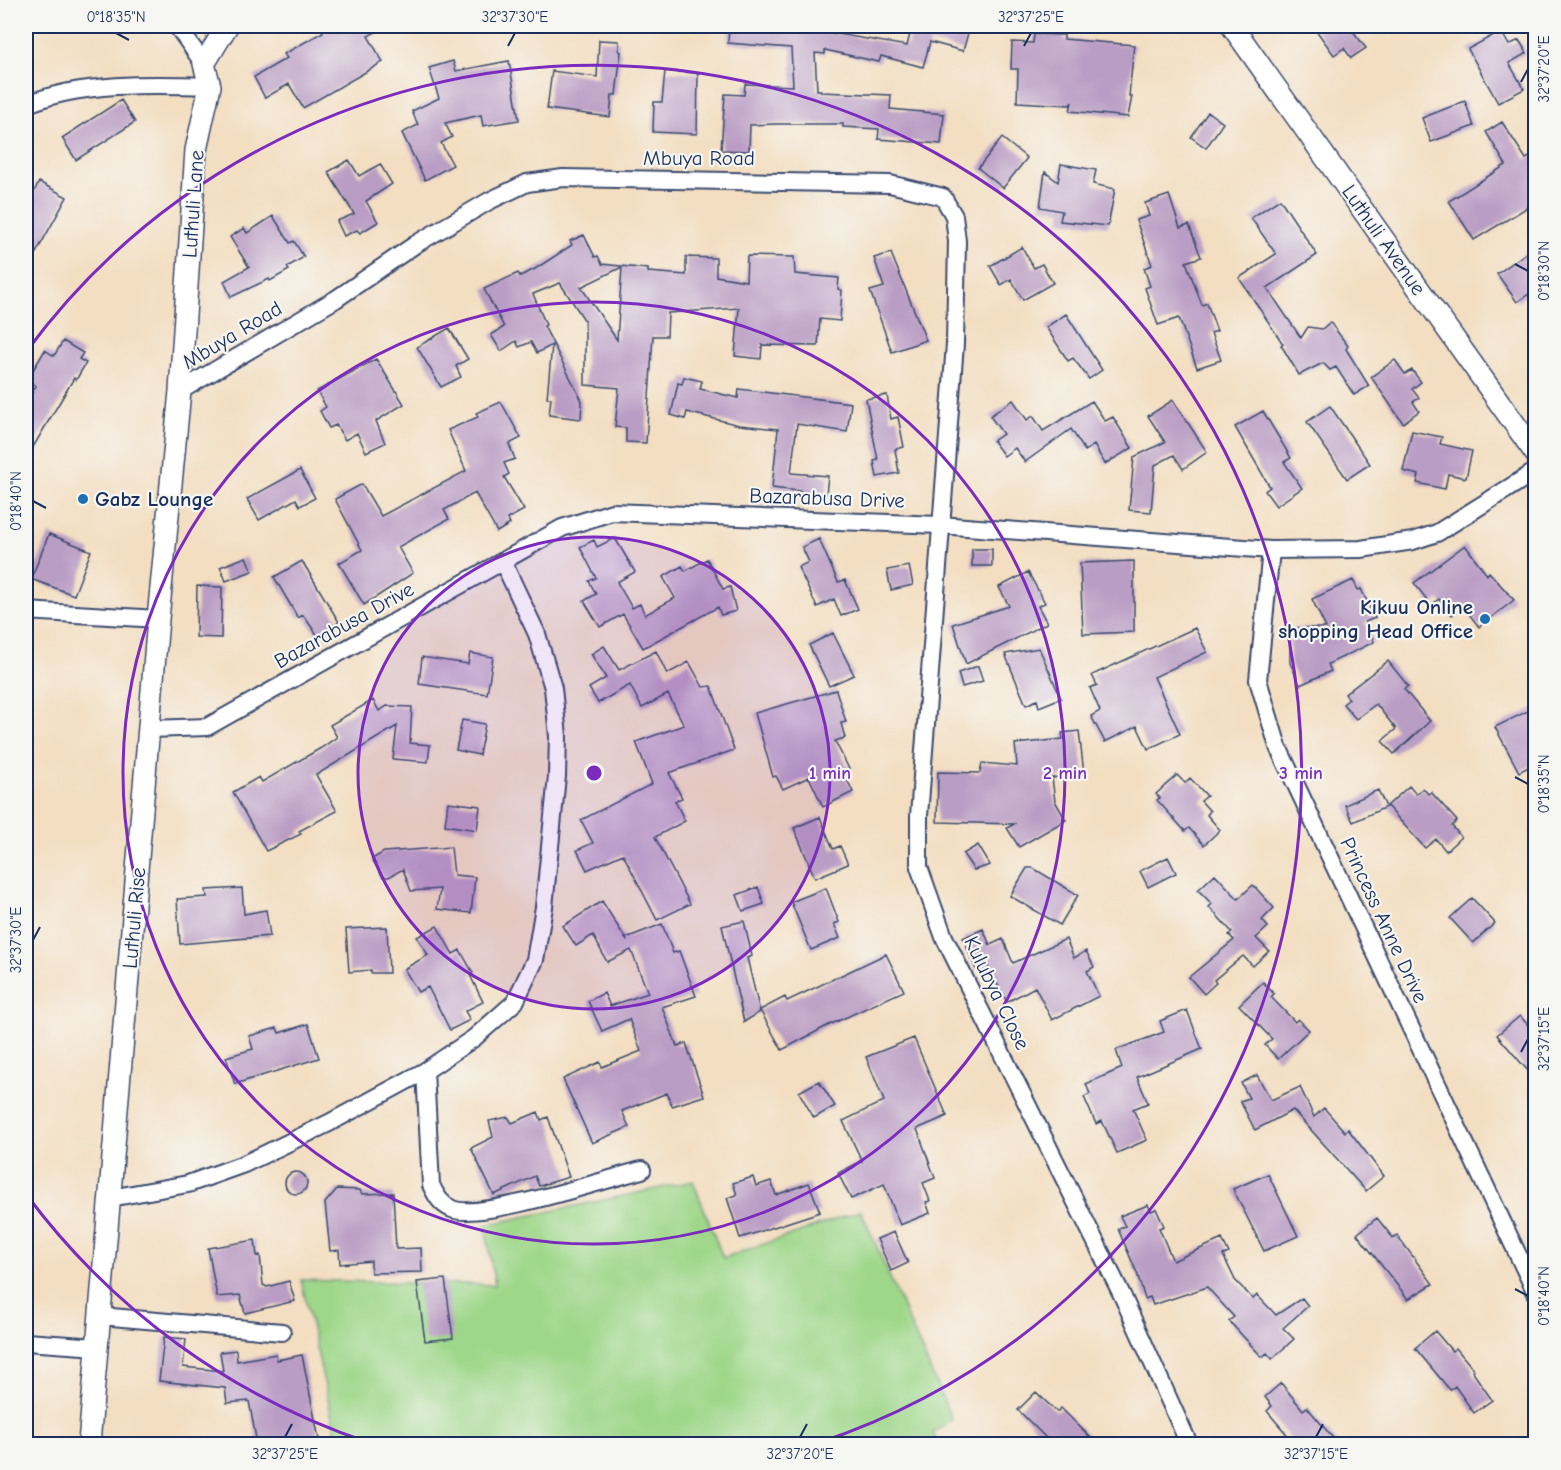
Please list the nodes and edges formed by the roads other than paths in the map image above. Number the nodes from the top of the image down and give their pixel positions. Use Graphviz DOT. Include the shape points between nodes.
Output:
graph roads {
  1 [pos="177,26"];
  2 [pos="227,26"];
  3 [pos="1232,26"];
  4 [pos="204,64"];
  5 [pos="210,86"];
  6 [pos="26,105"];
  7 [pos="180,391"];
  8 [pos="1536,454"];
  9 [pos="1536,471"];
  10 [pos="940,525"];
  11 [pos="1271,550"];
  12 [pos="503,562"];
  13 [pos="26,611"];
  14 [pos="158,619"];
  15 [pos="150,729"];
  16 [pos="425,1071"];
  17 [pos="642,1170"];
  18 [pos="110,1198"];
  19 [pos="1536,1293"];
  20 [pos="100,1316"];
  21 [pos="282,1332"];
  22 [pos="26,1342"];
  23 [pos="98,1347"];
  24 [pos="89,1444"];
  25 [pos="1189,1444"];
  1 -- 4 [label="street"];
  2 -- 4 [label="street"];
  3 -- 8 [label="street, Luthuli Avenue"];
  4 -- 5 [label="street, Luthuli Lane"];
  5 -- 6 [label="street" via="141,83 46,96"];
  5 -- 7 [label="street, Luthuli Lane" via="196,150"];
  7 -- 10 [label="street, Mbuya Road" via="336,299 416,244 527,183 563,178 890,184 944,197 954,216 956,344"];
  7 -- 14 [label="street, Luthuli Rise"];
  9 -- 11 [label="street, Bazarabusa Drive" via="1437,533 1413,541 1361,549"];
  10 -- 11 [label="street, Bazarabusa Drive"];
  10 -- 12 [label="street, Bazarabusa Drive" via="612,512 562,528"];
  10 -- 25 [label="street, Kulubya Close" via="919,816 919,867 944,937 1122,1294"];
  11 -- 19 [label="street, Princess Anne Drive" via="1258,680 1278,747"];
  12 -- 15 [label="street, Bazarabusa Drive" via="207,727"];
  12 -- 16 [label="street" via="537,634 553,688 557,776 544,907 535,960 515,1002 474,1038"];
  13 -- 14 [label="street"];
  14 -- 15 [label="street, Luthuli Rise"];
  15 -- 18 [label="street, Luthuli Rise"];
  16 -- 17 [label="street" via="431,1185 439,1201 452,1209 468,1212 500,1207"];
  16 -- 18 [label="street" via="244,1164 188,1184"];
  18 -- 20 [label="street, Luthuli Rise"];
  20 -- 21 [label="street"];
  20 -- 23 [label="street, Luthuli Rise"];
  22 -- 23 [label="street"];
  23 -- 24 [label="street, Luthuli Rise"];
}
